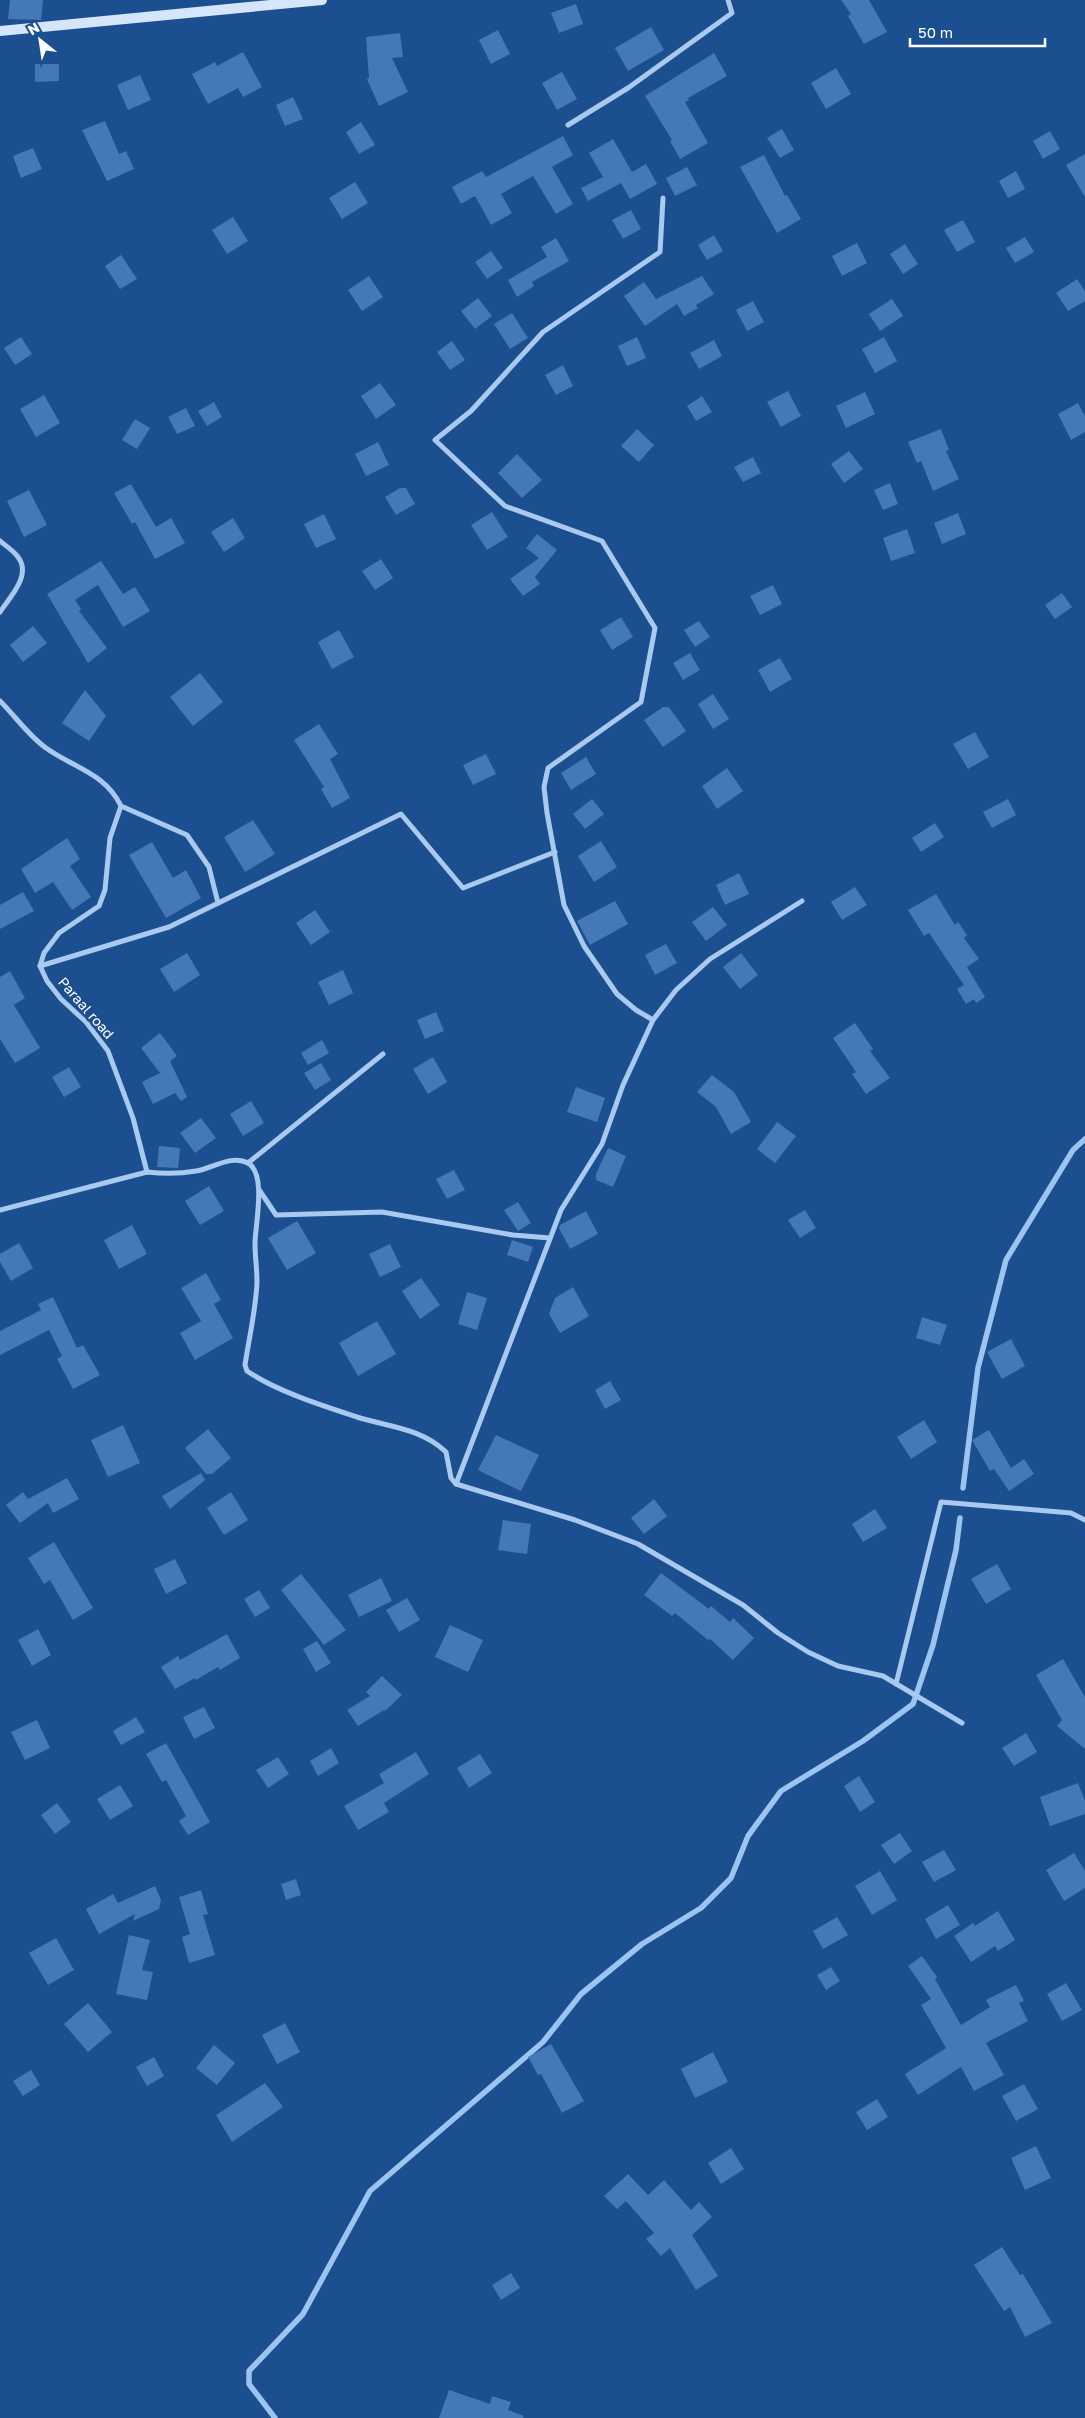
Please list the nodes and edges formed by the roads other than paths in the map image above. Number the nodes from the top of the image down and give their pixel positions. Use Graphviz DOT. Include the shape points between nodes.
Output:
graph roads {
  1 [pos="322,0"];
  2 [pos="728,0"];
  3 [pos="0,31"];
  4 [pos="568,125"];
  5 [pos="663,198"];
  6 [pos="0,541"];
  7 [pos="0,612"];
  8 [pos="0,701"];
  9 [pos="121,806"];
  10 [pos="555,852"];
  11 [pos="802,901"];
  12 [pos="218,903"];
  13 [pos="40,966"];
  14 [pos="653,1020"];
  15 [pos="383,1054"];
  16 [pos="248,1163"];
  17 [pos="147,1172"];
  18 [pos="259,1190"];
  19 [pos="0,1210"];
  20 [pos="550,1238"];
  21 [pos="456,1484"];
  22 [pos="1085,1520"];
  23 [pos="896,1684"];
  24 [pos="962,1723"];
  1 -- 3 [label="main road"];
  2 -- 4 [label="street" via="732,14 628,88"];
  5 -- 10 [label="street" via="660,252 543,332 471,411 435,440 505,506 602,541 654,628 641,702 548,768 544,787"];
  6 -- 7 [label="street" via="19,557 24,573"];
  8 -- 9 [label="street" via="46,748 101,779 114,792"];
  9 -- 12 [label="street" via="187,835 209,867"];
  9 -- 13 [label="street" via="110,838 105,890 99,906 59,933 44,953"];
  10 -- 12 [label="street" via="463,888 401,814"];
  10 -- 14 [label="street" via="564,905 584,946 617,994"];
  11 -- 14 [label="street" via="710,959 676,990"];
  12 -- 13 [label="street" via="169,927"];
  13 -- 17 [label="street, Paraal road" via="61,999 86,1022 108,1051 133,1118"];
  14 -- 20 [label="street" via="623,1085 602,1144 561,1210"];
  15 -- 16 [label="street"];
  16 -- 17 [label="street" via="225,1162 198,1171 167,1174"];
  16 -- 18 [label="street" via="254,1171"];
  17 -- 19 [label="street"];
  18 -- 20 [label="street" via="276,1215 382,1212 513,1235"];
  18 -- 21 [label="street" via="255,1243 257,1282 245,1365 247,1371 262,1382 357,1417 426,1436 446,1452 451,1478"];
  20 -- 21 [label="street"];
  21 -- 23 [label="street" via="575,1520 638,1544 743,1605 808,1652 838,1666 883,1676"];
  22 -- 23 [label="street" via="1071,1513 941,1502"];
  23 -- 24 [label="street"];
}
